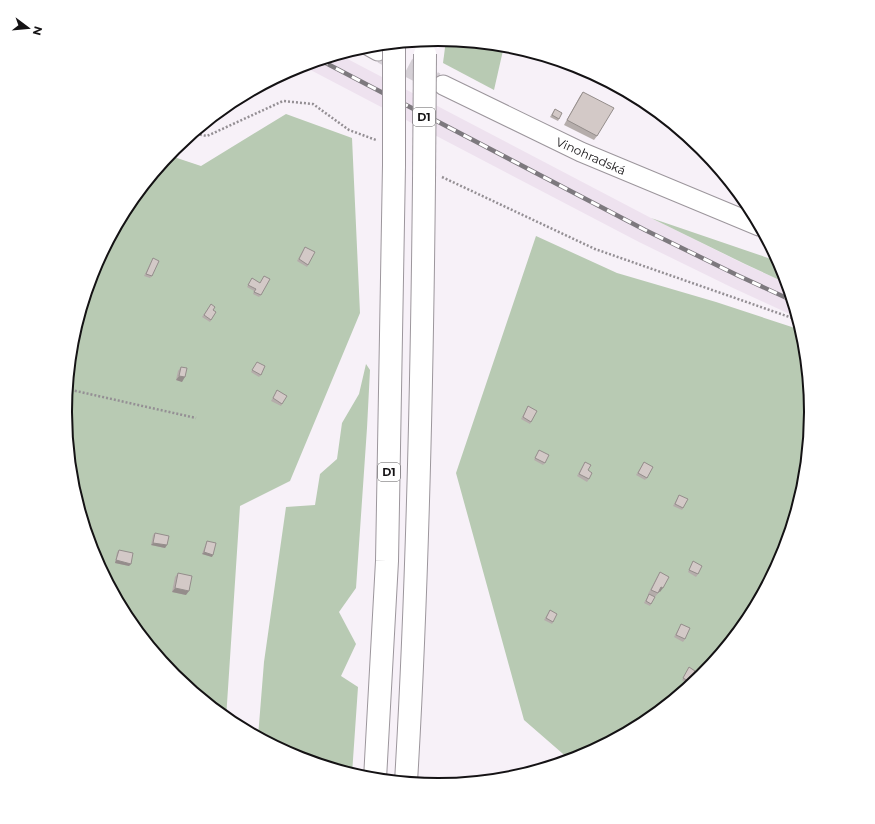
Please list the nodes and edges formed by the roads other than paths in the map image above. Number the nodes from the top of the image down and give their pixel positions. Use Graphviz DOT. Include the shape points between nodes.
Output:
graph roads {
  1 [pos="425,47"];
  2 [pos="380,51"];
  3 [pos="443,85"];
  4 [pos="747,217"];
  5 [pos="375,773"];
  6 [pos="406,776"];
  1 -- 6 [label="highway, D1, bridge" via="433,179 421,384"];
  2 -- 5 [label="highway, D1, bridge" via="394,165 387,561"];
  3 -- 4 [label="street, Vinohradská" via="581,152"];
}
